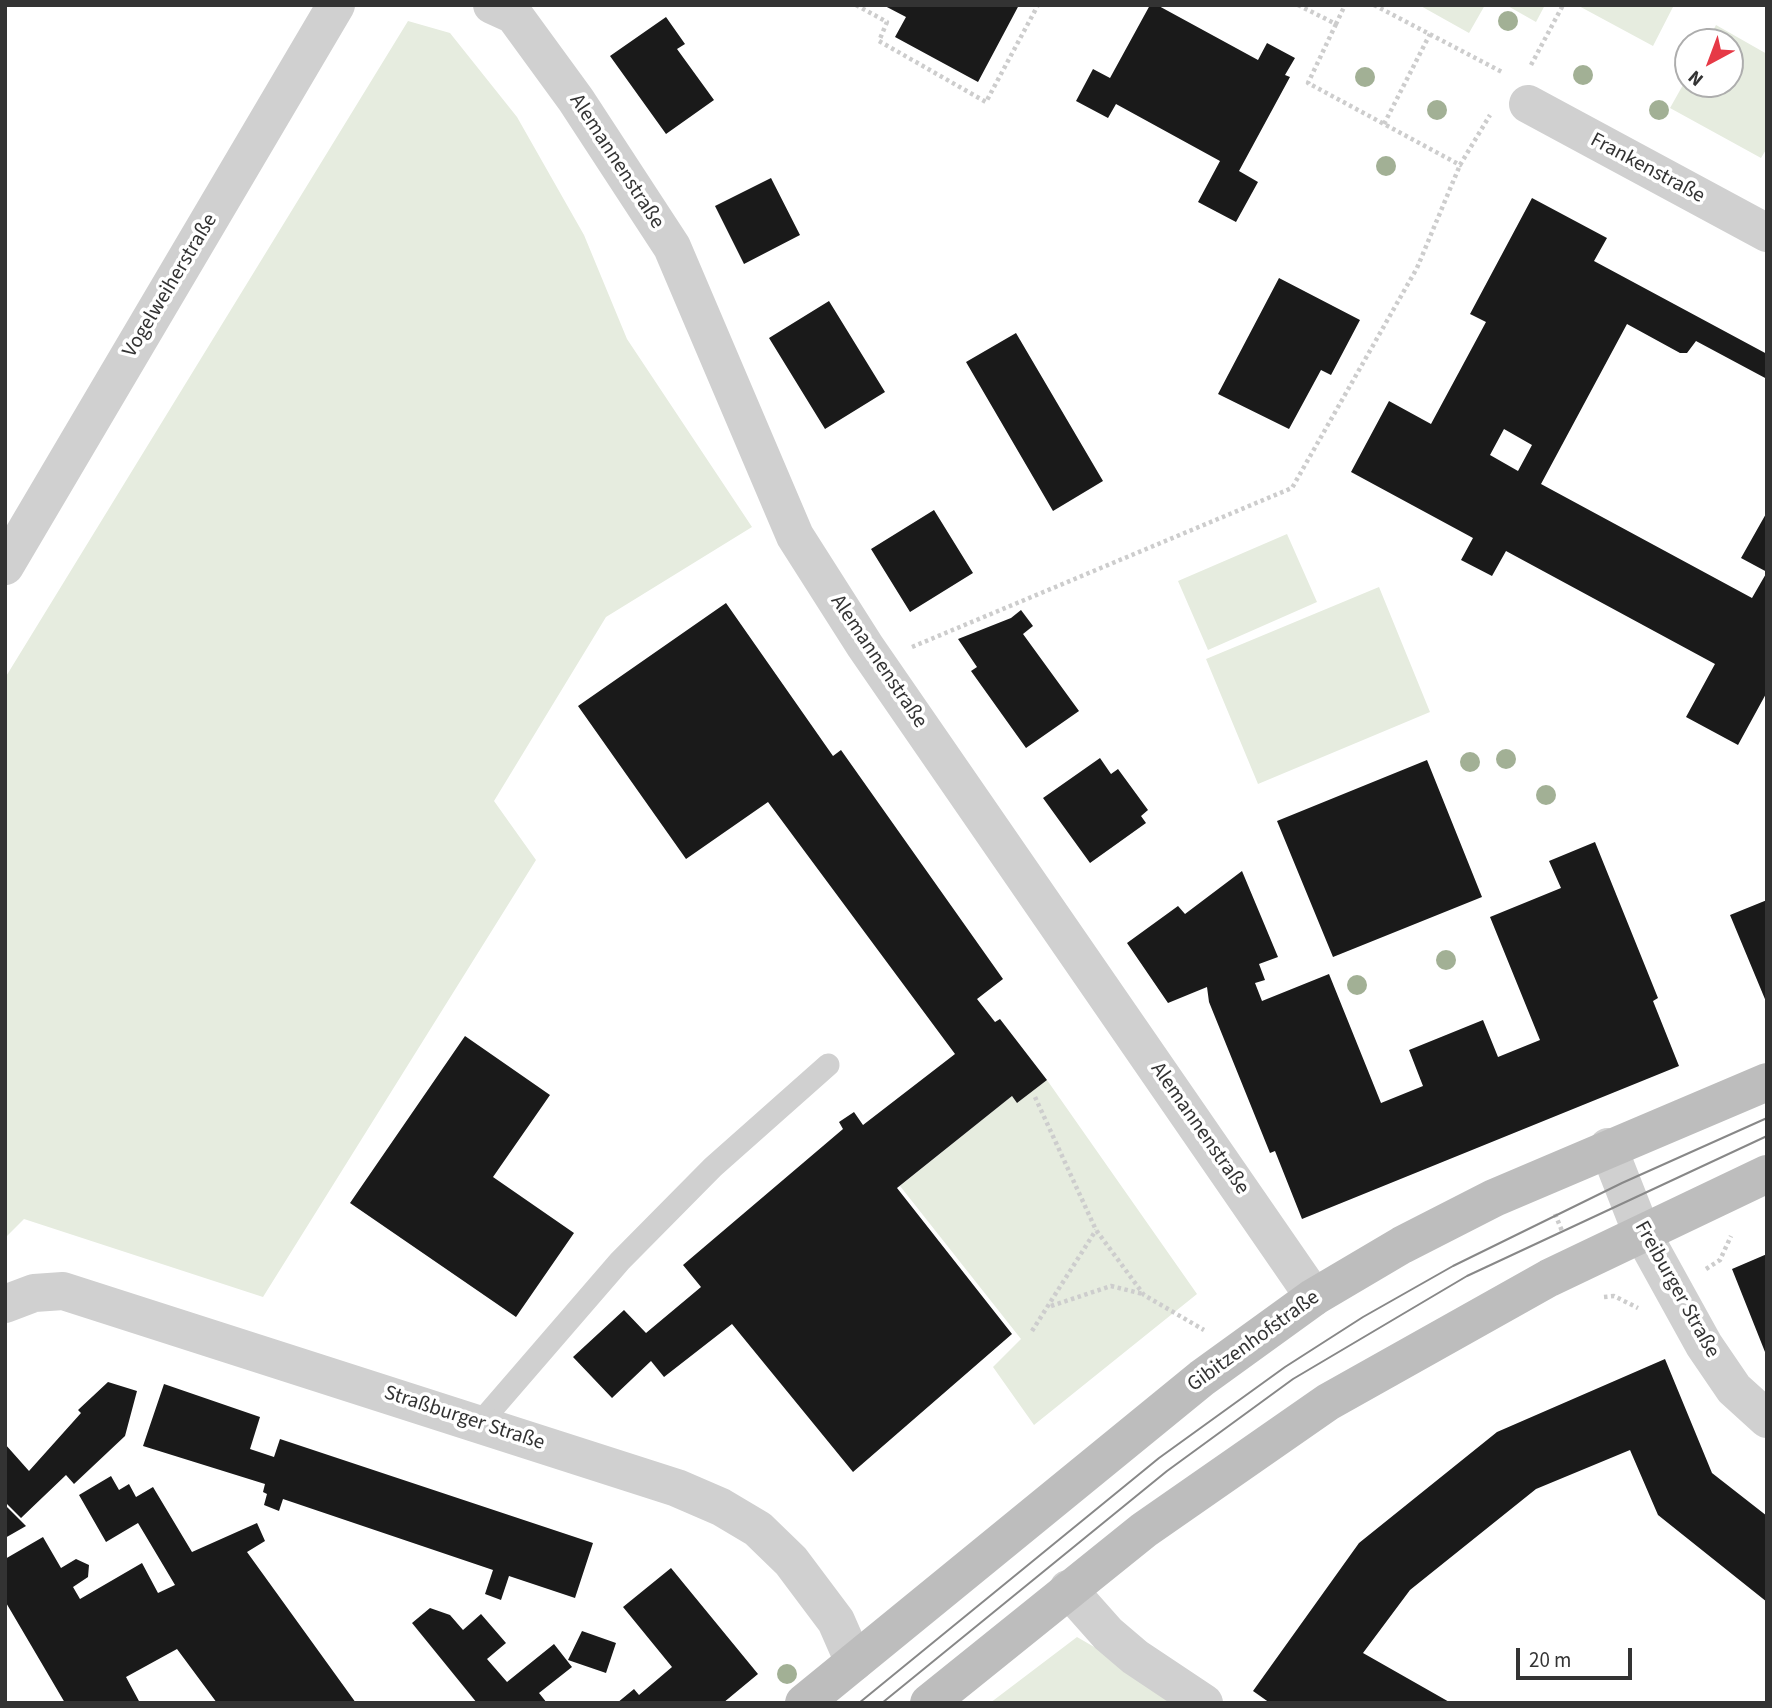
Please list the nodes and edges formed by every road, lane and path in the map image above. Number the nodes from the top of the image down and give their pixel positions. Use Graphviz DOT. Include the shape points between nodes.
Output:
graph roads {
  1 [pos="336,5"];
  2 [pos="492,5"];
  3 [pos="856,5"];
  4 [pos="1038,5"];
  5 [pos="1298,5"];
  6 [pos="1345,5"];
  7 [pos="1374,5"];
  8 [pos="1563,5"];
  9 [pos="1336,24"];
  10 [pos="1430,34"];
  11 [pos="1522,97"];
  12 [pos="1384,124"];
  13 [pos="1460,165"];
  14 [pos="1767,233"];
  15 [pos="5,566"];
  16 [pos="876,663"];
  17 [pos="828,1065"];
  18 [pos="1767,1082"];
  19 [pos="1035,1097"];
  20 [pos="1608,1147"];
  21 [pos="1767,1174"];
  22 [pos="1096,1230"];
  23 [pos="1642,1231"];
  24 [pos="1144,1295"];
  25 [pos="1314,1297"];
  26 [pos="5,1304"];
  27 [pos="1049,1307"];
  28 [pos="1032,1331"];
  29 [pos="1239,1350"];
  30 [pos="1767,1419"];
  31 [pos="480,1423"];
  32 [pos="1068,1589"];
  33 [pos="855,1662"];
  34 [pos="804,1703"];
  35 [pos="929,1703"];
  36 [pos="1204,1703"];
  1 -- 15 [label="street, Vogelweiherstraße"];
  2 -- 16 [label="street, Alemannenstraße" via="514,15 672,247 795,536"];
  3 -- 4 [label="path" via="887,22 879,41 986,102"];
  5 -- 9 [label="path"];
  6 -- 9 [label="path"];
  7 -- 10 [label="path"];
  8 -- 11 [label="path"];
  9 -- 12 [label="path" via="1308,83"];
  10 -- 11 [label="path" via="1501,70"];
  10 -- 12 [label="path"];
  11 -- 13 [label="path" via="1493,111"];
  11 -- 14 [label="street, Frankenstraße"];
  12 -- 13 [label="path"];
  13 -- 16 [label="path" via="1417,268 1292,488"];
  16 -- 25 [label="street, Alemannenstraße"];
  17 -- 31 [label="lane" via="713,1167 620,1261"];
  18 -- 20 [label="main road, Gibitzenhofstraße"];
  19 -- 22 [label="path"];
  20 -- 23 [label="street, Freiburger Straße"];
  20 -- 25 [label="main road, Gibitzenhofstraße" via="1439,1225"];
  21 -- 23 [label="main road"];
  22 -- 24 [label="path"];
  22 -- 27 [label="path"];
  23 -- 30 [label="street, Freiburger Straße" via="1704,1345 1734,1389"];
  23 -- 32 [label="main road" via="1443,1335 1328,1402 1182,1501"];
  24 -- 27 [label="path" via="1111,1286"];
  24 -- 29 [label="path"];
  25 -- 29 [label="main road, Gibitzenhofstraße"];
  26 -- 31 [label="street, Straßburger Straße" via="34,1293 63,1291"];
  27 -- 28 [label="path"];
  29 -- 33 [label="main road, Gibitzenhofstraße"];
  31 -- 33 [label="street, Straßburger Straße" via="677,1488 758,1529 819,1595"];
  32 -- 35 [label="main road"];
  32 -- 36 [label="street" via="1135,1657"];
  33 -- 34 [label="main road, Gibitzenhofstraße"];
}
